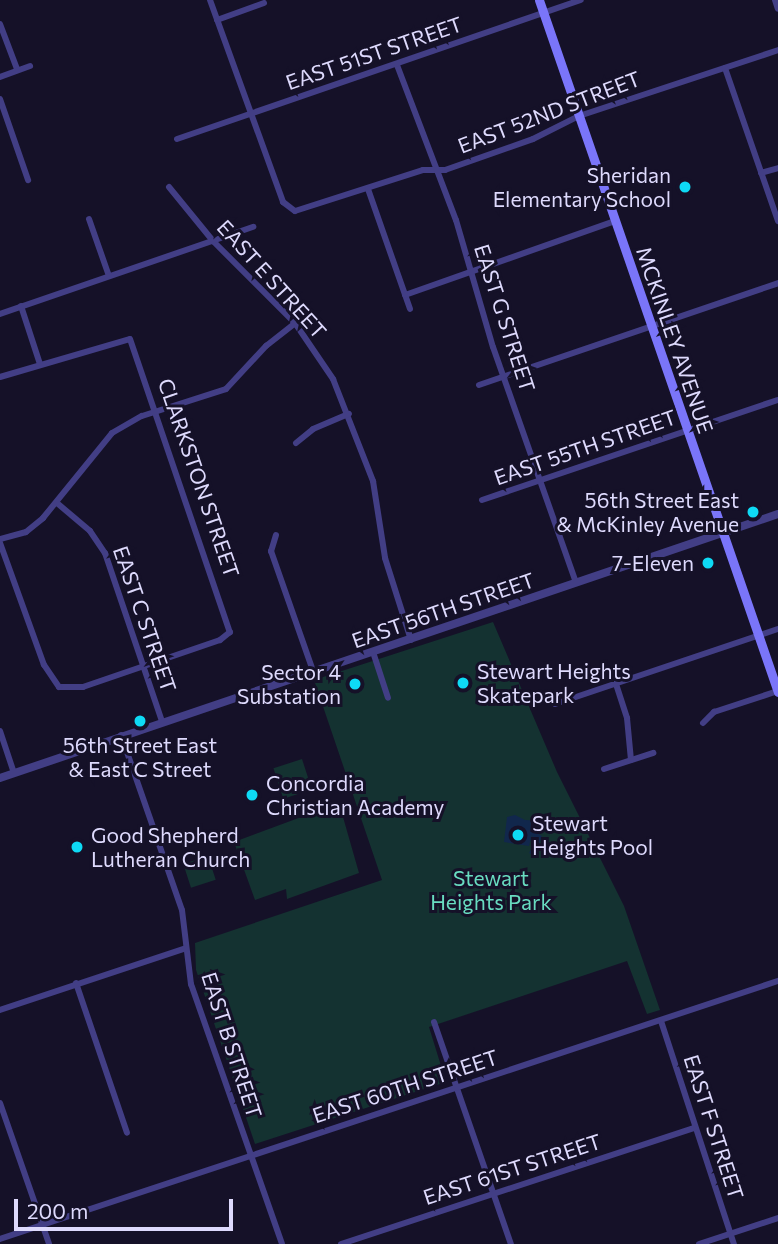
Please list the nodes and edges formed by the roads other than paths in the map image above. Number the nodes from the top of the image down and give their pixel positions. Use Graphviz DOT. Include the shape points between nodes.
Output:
graph roads {
  1 [pos="210,0"];
  2 [pos="539,0"];
  3 [pos="581,0"];
  4 [pos="775,0"];
  5 [pos="264,4"];
  6 [pos="778,9"];
  7 [pos="543,12"];
  8 [pos="217,20"];
  9 [pos="0,24"];
  10 [pos="778,50"];
  11 [pos="397,65"];
  12 [pos="30,66"];
  13 [pos="725,68"];
  14 [pos="17,69"];
  15 [pos="0,77"];
  16 [pos="0,99"];
  17 [pos="251,114"];
  18 [pos="579,116"];
  19 [pos="177,139"];
  20 [pos="778,168"];
  21 [pos="437,170"];
  22 [pos="761,173"];
  23 [pos="28,180"];
  24 [pos="169,187"];
  25 [pos="368,189"];
  26 [pos="89,219"];
  27 [pos="615,221"];
  28 [pos="778,221"];
  29 [pos="253,228"];
  30 [pos="213,241"];
  31 [pos="470,272"];
  32 [pos="109,276"];
  33 [pos="778,283"];
  34 [pos="405,295"];
  35 [pos="21,306"];
  36 [pos="410,309"];
  37 [pos="0,313"];
  38 [pos="295,323"];
  39 [pos="652,324"];
  40 [pos="40,364"];
  41 [pos="505,376"];
  42 [pos="0,377"];
  43 [pos="479,385"];
  44 [pos="778,400"];
  45 [pos="157,411"];
  46 [pos="349,414"];
  47 [pos="688,431"];
  48 [pos="296,443"];
  49 [pos="541,480"];
  50 [pos="482,500"];
  51 [pos="57,503"];
  52 [pos="778,514"];
  53 [pos="723,533"];
  54 [pos="276,535"];
  55 [pos="0,541"];
  56 [pos="576,583"];
  57 [pos="778,629"];
  58 [pos="758,636"];
  59 [pos="411,640"];
  60 [pos="373,652"];
  61 [pos="143,667"];
  62 [pos="313,671"];
  63 [pos="616,684"];
  64 [pos="778,691"];
  65 [pos="388,698"];
  66 [pos="555,704"];
  67 [pos="162,722"];
  68 [pos="703,723"];
  69 [pos="0,731"];
  70 [pos="121,736"];
  71 [pos="653,753"];
  72 [pos="631,760"];
  73 [pos="604,769"];
  74 [pos="15,773"];
  75 [pos="0,778"];
  76 [pos="186,948"];
  77 [pos="778,981"];
  78 [pos="76,984"];
  79 [pos="0,1010"];
  80 [pos="661,1021"];
  81 [pos="435,1022"];
  82 [pos="459,1087"];
  83 [pos="0,1103"];
  84 [pos="694,1128"];
  85 [pos="127,1133"];
  86 [pos="251,1156"];
  87 [pos="495,1193"];
  88 [pos="778,1218"];
  89 [pos="43,1225"];
  90 [pos="731,1233"];
  91 [pos="0,1238"];
  92 [pos="49,1244"];
  93 [pos="282,1244"];
  94 [pos="341,1244"];
  95 [pos="511,1244"];
  96 [pos="699,1244"];
  97 [pos="734,1244"];
  1 -- 8 [label="street"];
  2 -- 7 [label="main road, MCKINLEY AVENUE"];
  3 -- 7 [label="street, EAST 51ST STREET"];
  4 -- 6 [label="street"];
  5 -- 8 [label="street"];
  7 -- 11 [label="street, EAST 51ST STREET"];
  7 -- 18 [label="main road, MCKINLEY AVENUE"];
  8 -- 17 [label="street"];
  9 -- 14 [label="street"];
  10 -- 13 [label="street, EAST 52ND STREET"];
  11 -- 17 [label="street, EAST 51ST STREET"];
  11 -- 21 [label="street, EAST G STREET"];
  12 -- 14 [label="street"];
  13 -- 18 [label="street, EAST 52ND STREET"];
  13 -- 22 [label="street"];
  14 -- 15 [label="street"];
  16 -- 23 [label="street"];
  17 -- 19 [label="street, EAST 51ST STREET"];
  17 -- 25 [label="street, EAST 52ND STREET" via="290,211 307,210"];
  18 -- 21 [label="street, EAST 52ND STREET" via="533,139"];
  18 -- 27 [label="main road, MCKINLEY AVENUE"];
  20 -- 22 [label="street"];
  21 -- 25 [label="street, EAST 52ND STREET"];
  21 -- 31 [label="street, EAST G STREET"];
  22 -- 28 [label="street"];
  24 -- 30 [label="street, EAST E STREET"];
  25 -- 34 [label="street"];
  26 -- 32 [label="street"];
  27 -- 31 [label="street"];
  27 -- 39 [label="main road, MCKINLEY AVENUE"];
  29 -- 30 [label="street"];
  30 -- 32 [label="street"];
  30 -- 38 [label="street, EAST E STREET"];
  31 -- 34 [label="street"];
  31 -- 41 [label="street, EAST G STREET"];
  32 -- 35 [label="street"];
  33 -- 39 [label="street"];
  34 -- 36 [label="street"];
  35 -- 37 [label="street"];
  35 -- 40 [label="street"];
  38 -- 45 [label="street" via="265,346 229,387"];
  38 -- 46 [label="street, EAST E STREET" via="329,372"];
  39 -- 41 [label="street"];
  39 -- 47 [label="main road, MCKINLEY AVENUE"];
  40 -- 42 [label="street"];
  40 -- 45 [label="street, CLARKSTON STREET" via="130,339"];
  41 -- 43 [label="street"];
  41 -- 49 [label="street, EAST G STREET"];
  44 -- 47 [label="street, EAST 55TH STREET"];
  45 -- 51 [label="street" via="104,439"];
  45 -- 61 [label="street, CLARKSTON STREET" via="230,630 220,640"];
  46 -- 48 [label="street" via="313,429"];
  46 -- 59 [label="street, EAST E STREET" via="373,481 385,558"];
  47 -- 49 [label="street, EAST 55TH STREET"];
  47 -- 53 [label="main road, MCKINLEY AVENUE"];
  49 -- 50 [label="street, EAST 55TH STREET"];
  49 -- 56 [label="street, EAST G STREET"];
  51 -- 55 [label="street" via="30,529"];
  51 -- 61 [label="street, EAST C STREET" via="101,544"];
  52 -- 53 [label="street, EAST 56TH STREET"];
  53 -- 56 [label="street, EAST 56TH STREET"];
  53 -- 58 [label="main road, MCKINLEY AVENUE"];
  54 -- 62 [label="street" via="270,542 271,551"];
  55 -- 61 [label="street" via="44,665 59,687 79,688"];
  56 -- 59 [label="street, EAST 56TH STREET"];
  57 -- 58 [label="street"];
  58 -- 63 [label="street"];
  58 -- 64 [label="main road, MCKINLEY AVENUE"];
  59 -- 60 [label="street, EAST 56TH STREET"];
  60 -- 62 [label="street, EAST 56TH STREET"];
  60 -- 65 [label="street"];
  61 -- 67 [label="street, EAST C STREET"];
  62 -- 67 [label="street, EAST 56TH STREET"];
  63 -- 66 [label="street"];
  63 -- 72 [label="street" via="627,718"];
  64 -- 68 [label="street" via="714,712"];
  67 -- 70 [label="street, EAST 56TH STREET"];
  69 -- 74 [label="street"];
  70 -- 74 [label="street, EAST 56TH STREET"];
  70 -- 76 [label="street, EAST B STREET" via="182,911"];
  71 -- 72 [label="street"];
  72 -- 73 [label="street"];
  74 -- 75 [label="street, EAST 56TH STREET"];
  76 -- 78 [label="street"];
  76 -- 86 [label="street, EAST B STREET" via="191,984"];
  77 -- 80 [label="street, EAST 60TH STREET"];
  78 -- 79 [label="street"];
  78 -- 85 [label="street"];
  80 -- 82 [label="street, EAST 60TH STREET"];
  80 -- 84 [label="street, EAST F STREET"];
  81 -- 82 [label="street"];
  82 -- 86 [label="street, EAST 60TH STREET"];
  82 -- 87 [label="street"];
  83 -- 89 [label="street"];
  84 -- 87 [label="street, EAST 61ST STREET"];
  84 -- 90 [label="street, EAST F STREET"];
  86 -- 89 [label="street, EAST 60TH STREET"];
  86 -- 93 [label="street, EAST B STREET"];
  87 -- 94 [label="street, EAST 61ST STREET"];
  87 -- 95 [label="street"];
  88 -- 90 [label="street"];
  89 -- 91 [label="street, EAST 60TH STREET"];
  89 -- 92 [label="street"];
  90 -- 96 [label="street"];
  90 -- 97 [label="street, EAST F STREET"];
}
